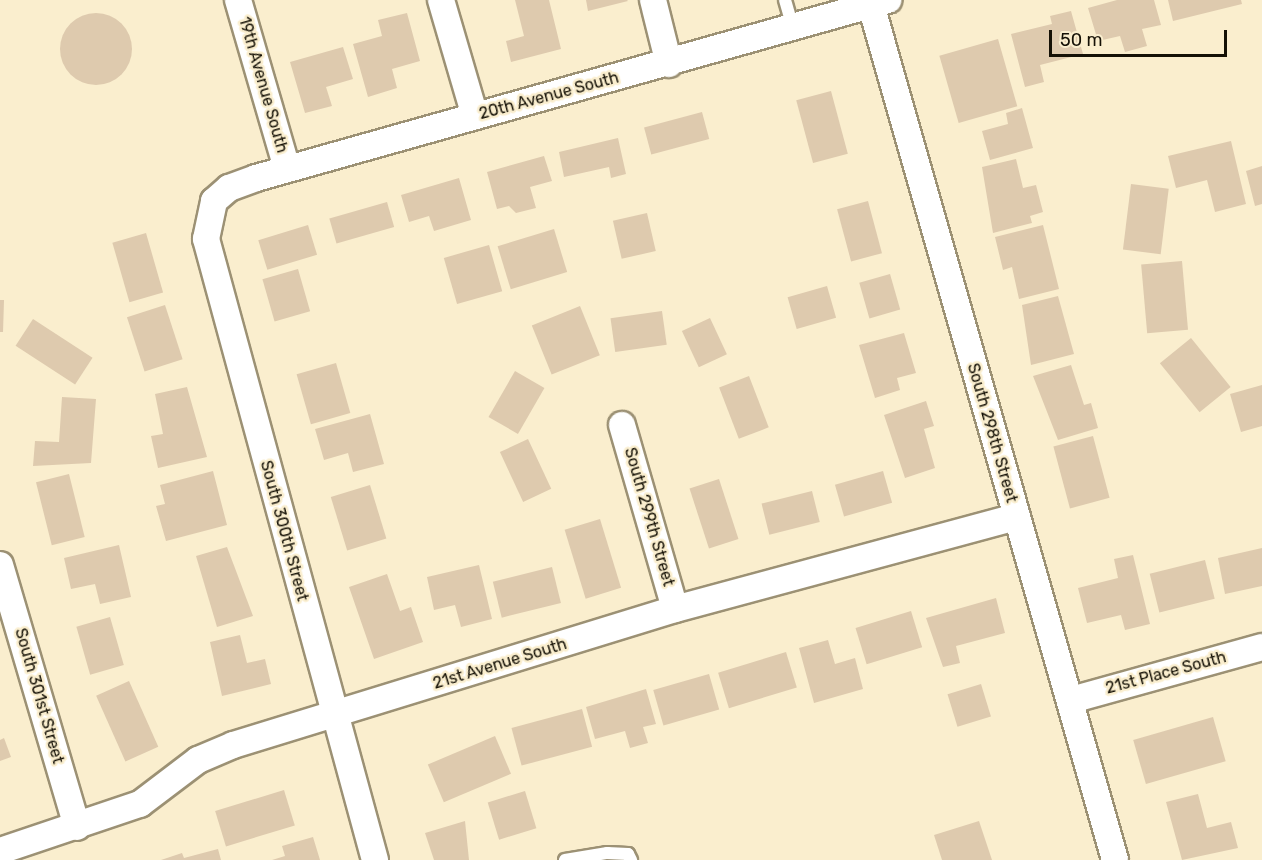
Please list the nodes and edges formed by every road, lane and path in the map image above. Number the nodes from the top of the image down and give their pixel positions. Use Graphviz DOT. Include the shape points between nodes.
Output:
graph roads {
  1 [pos="238,0"];
  2 [pos="441,0"];
  3 [pos="653,0"];
  4 [pos="785,0"];
  5 [pos="879,3"];
  6 [pos="793,28"];
  7 [pos="669,64"];
  8 [pos="475,116"];
  9 [pos="287,169"];
  10 [pos="214,201"];
  11 [pos="622,425"];
  12 [pos="1017,518"];
  13 [pos="0,565"];
  14 [pos="675,609"];
  15 [pos="1262,647"];
  16 [pos="1071,700"];
  17 [pos="333,714"];
  18 [pos="77,827"];
  19 [pos="0,851"];
  20 [pos="375,860"];
  21 [pos="565,860"];
  22 [pos="631,860"];
  23 [pos="1114,860"];
  1 -- 9 [label="street, 19th Avenue South"];
  2 -- 8 [label="street"];
  3 -- 7 [label="street"];
  4 -- 6 [label="lane"];
  5 -- 6 [label="street, 20th Avenue South"];
  5 -- 12 [label="street, South 298th Street"];
  6 -- 7 [label="street, 20th Avenue South"];
  7 -- 8 [label="street, 20th Avenue South"];
  8 -- 9 [label="street, 20th Avenue South"];
  9 -- 10 [label="street, 20th Avenue South" via="229,188"];
  10 -- 17 [label="street, South 300th Street" via="206,239"];
  11 -- 14 [label="street, South 299th Street"];
  12 -- 14 [label="street, 21st Avenue South"];
  12 -- 16 [label="street, South 298th Street"];
  13 -- 18 [label="street, South 301st Street"];
  14 -- 17 [label="street, 21st Avenue South"];
  15 -- 16 [label="street, 21st Place South"];
  16 -- 23 [label="street, South 298th Street"];
  17 -- 18 [label="street, 21st Avenue South" via="198,760 140,804"];
  17 -- 20 [label="street, South 300th Street"];
  18 -- 19 [label="street, 21st Avenue South"];
  21 -- 22 [label="lane" via="608,853 628,854"];
}
